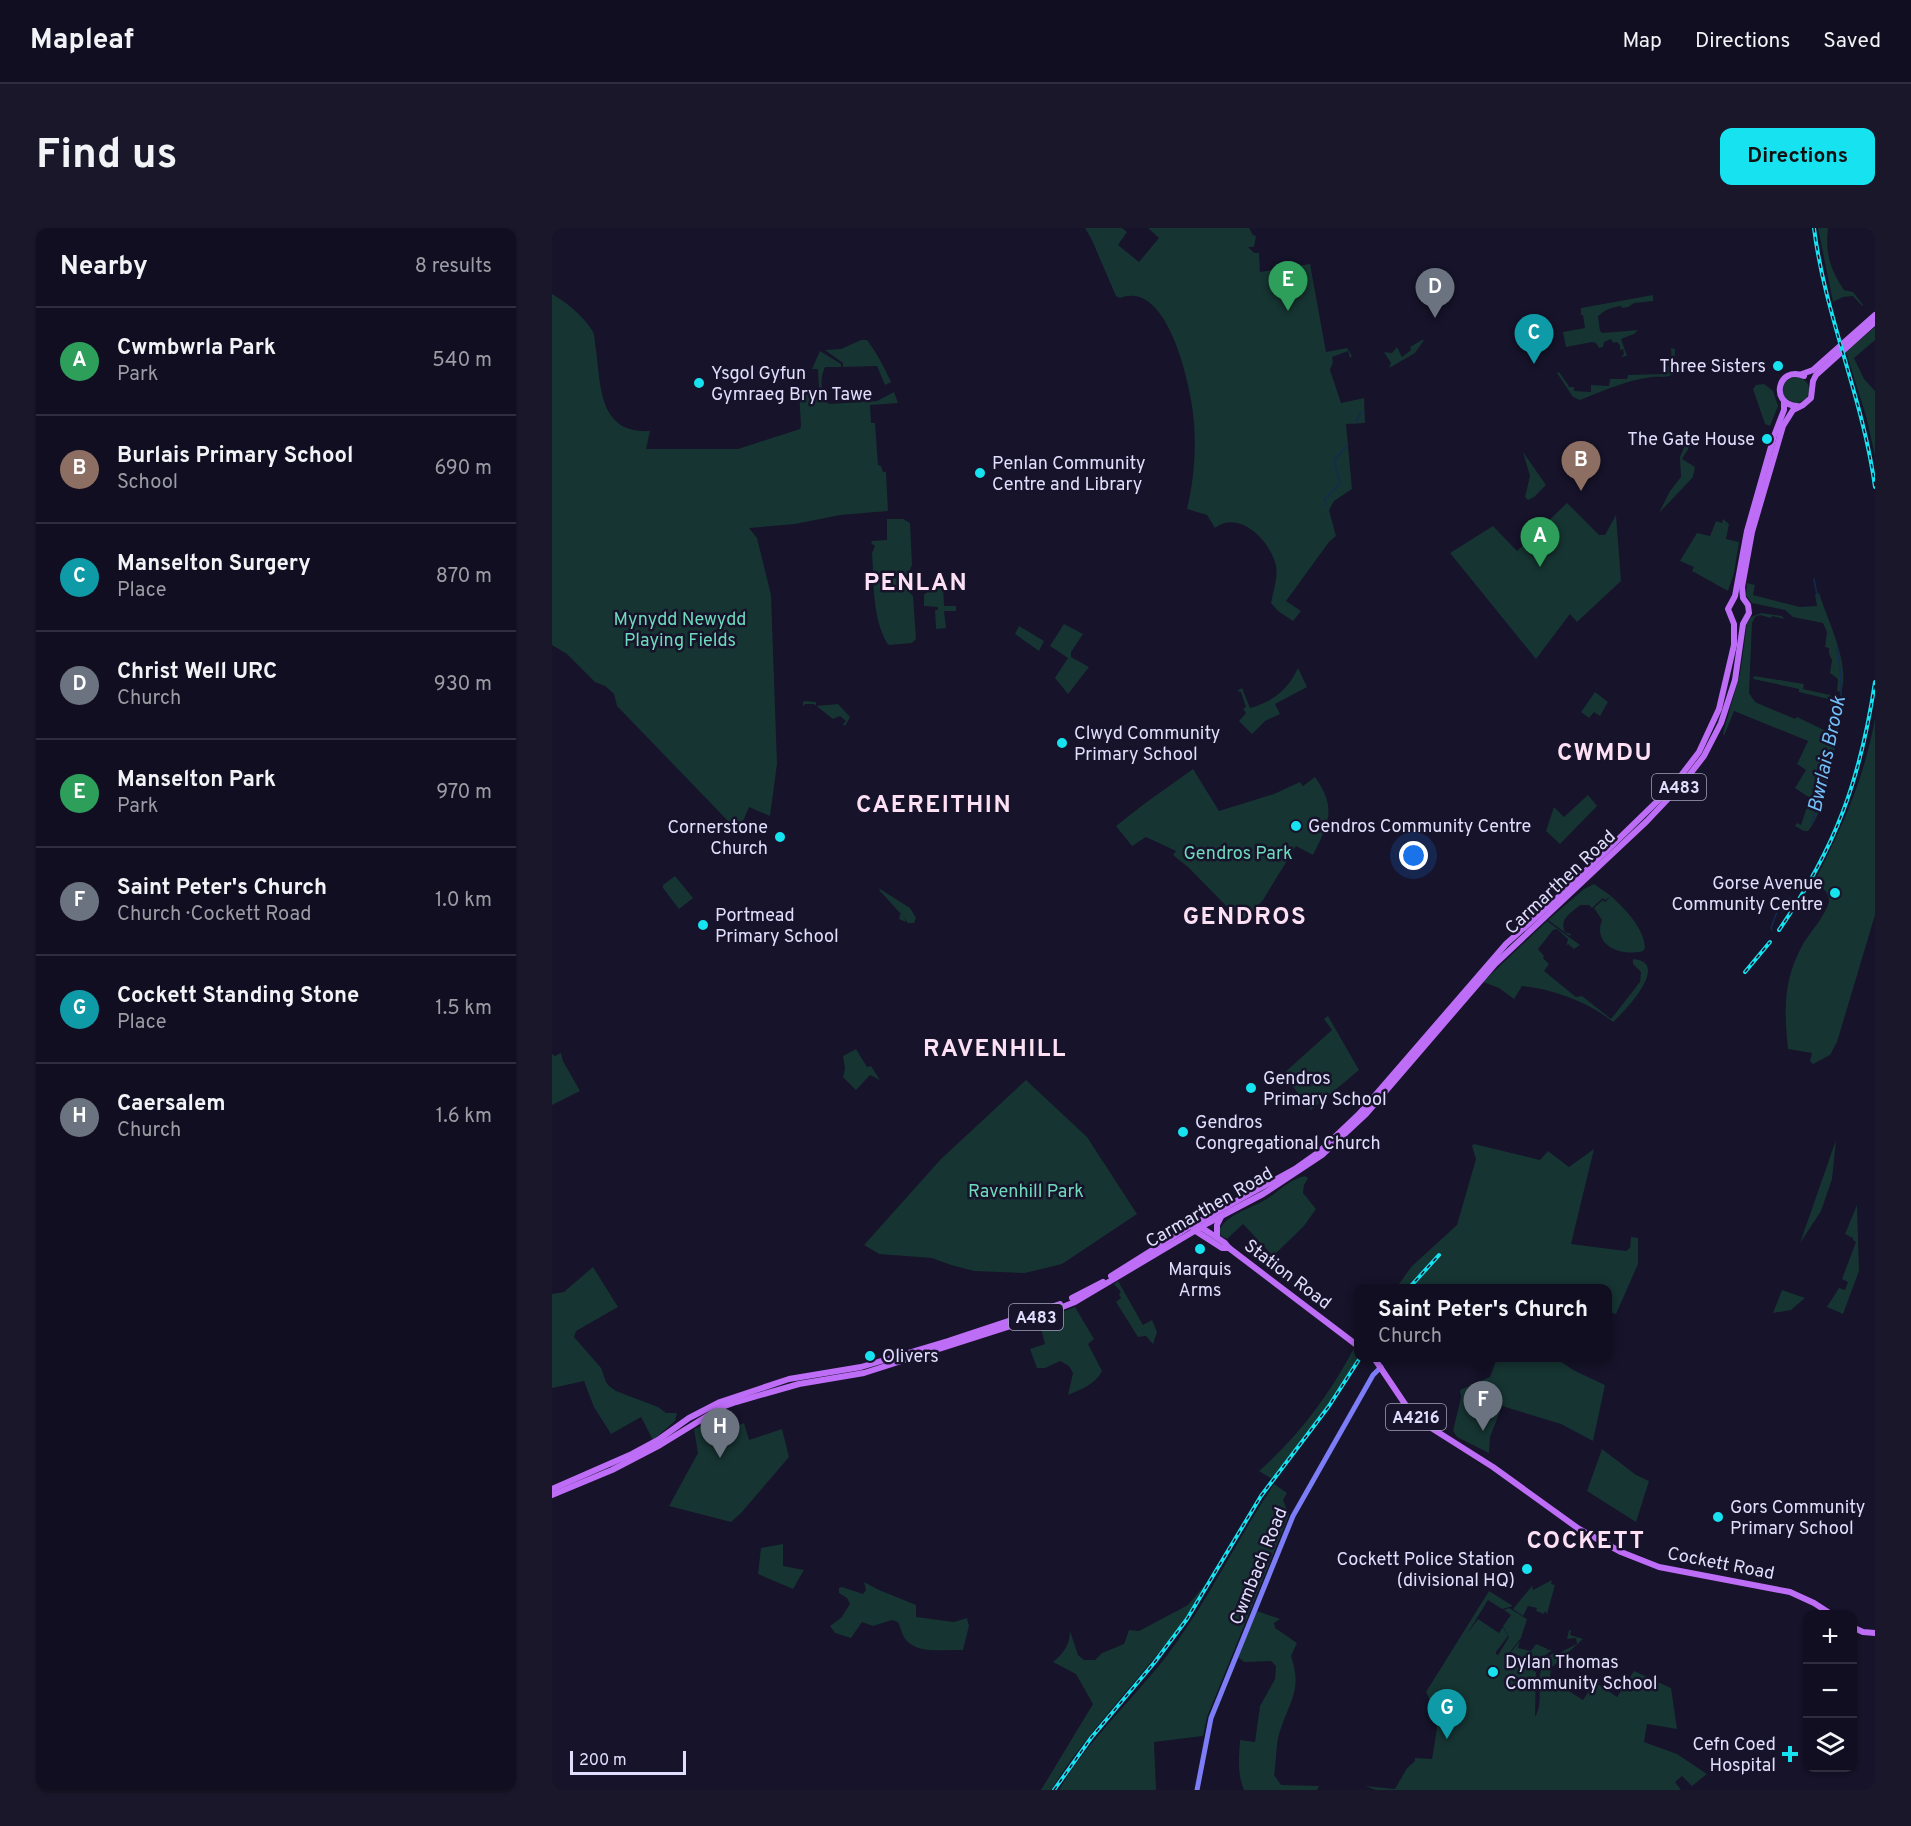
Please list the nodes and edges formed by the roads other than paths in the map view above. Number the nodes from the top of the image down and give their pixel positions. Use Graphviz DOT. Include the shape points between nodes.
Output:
graph roads {
  1 [pos="1875,315"];
  2 [pos="1875,322"];
  3 [pos="1802,374"];
  4 [pos="1812,387"];
  5 [pos="1784,401"];
  6 [pos="1798,406"];
  7 [pos="1733,601"];
  8 [pos="1746,602"];
  9 [pos="1731,619"];
  10 [pos="1744,620"];
  11 [pos="1224,1215"];
  12 [pos="1195,1227"];
  13 [pos="1217,1237"];
  14 [pos="1229,1248"];
  15 [pos="1354,1342"];
  16 [pos="1377,1362"];
  17 [pos="1381,1367"];
  18 [pos="659,1443"];
  19 [pos="552,1489"];
  20 [pos="552,1495"];
  21 [pos="1825,1610"];
  22 [pos="1857,1629"];
  23 [pos="1875,1633"];
  24 [pos="1197,1790"];
  1 -- 3 [label="main road" via="1813,370"];
  2 -- 4 [label="main road" via="1816,375"];
  3 -- 4 [label="main road"];
  3 -- 5 [label="main road" via="1791,374 1782,381"];
  4 -- 6 [label="main road" via="1808,402"];
  5 -- 6 [label="main road"];
  5 -- 7 [label="main road, Carmarthen Road / A483" via="1747,531"];
  6 -- 8 [label="main road, Carmarthen Road / A483" via="1788,414 1752,532 1743,587"];
  7 -- 8 [label="main road"];
  7 -- 9 [label="main road, Carmarthen Road / A483" via="1728,609"];
  8 -- 10 [label="main road, Carmarthen Road / A483" via="1749,613"];
  9 -- 10 [label="main road"];
  9 -- 12 [label="main road, Carmarthen Road / A483" via="1734,645 1719,709 1699,752 1673,786 1506,944 1359,1114 1324,1148"];
  10 -- 11 [label="main road, Carmarthen Road / A483" via="1726,711 1710,746 1683,783 1595,872 1495,964 1351,1129 1305,1168"];
  11 -- 12 [label="main road, Carmarthen Road / A483"];
  11 -- 13 [label="main road" via="1217,1225"];
  12 -- 13 [label="main road, Station Road"];
  12 -- 14 [label="main road, Station Road" via="1222,1248"];
  12 -- 18 [label="main road, Carmarthen Road / A483" via="1092,1293 1054,1311 864,1373 799,1384 736,1402"];
  13 -- 14 [label="main road, Station Road"];
  14 -- 15 [label="main road, Station Road"];
  16 -- 17 [label="main road, A4216"];
  17 -- 21 [label="main road, Cockett Road / A4216" via="1411,1413 1593,1537 1659,1567 1790,1592"];
  17 -- 24 [label="main road, Cwmbach Road" via="1293,1516 1212,1718"];
  18 -- 19 [label="main road, A483"];
  18 -- 20 [label="main road, A483" via="612,1470"];
  22 -- 23 [label="main road"];
}
